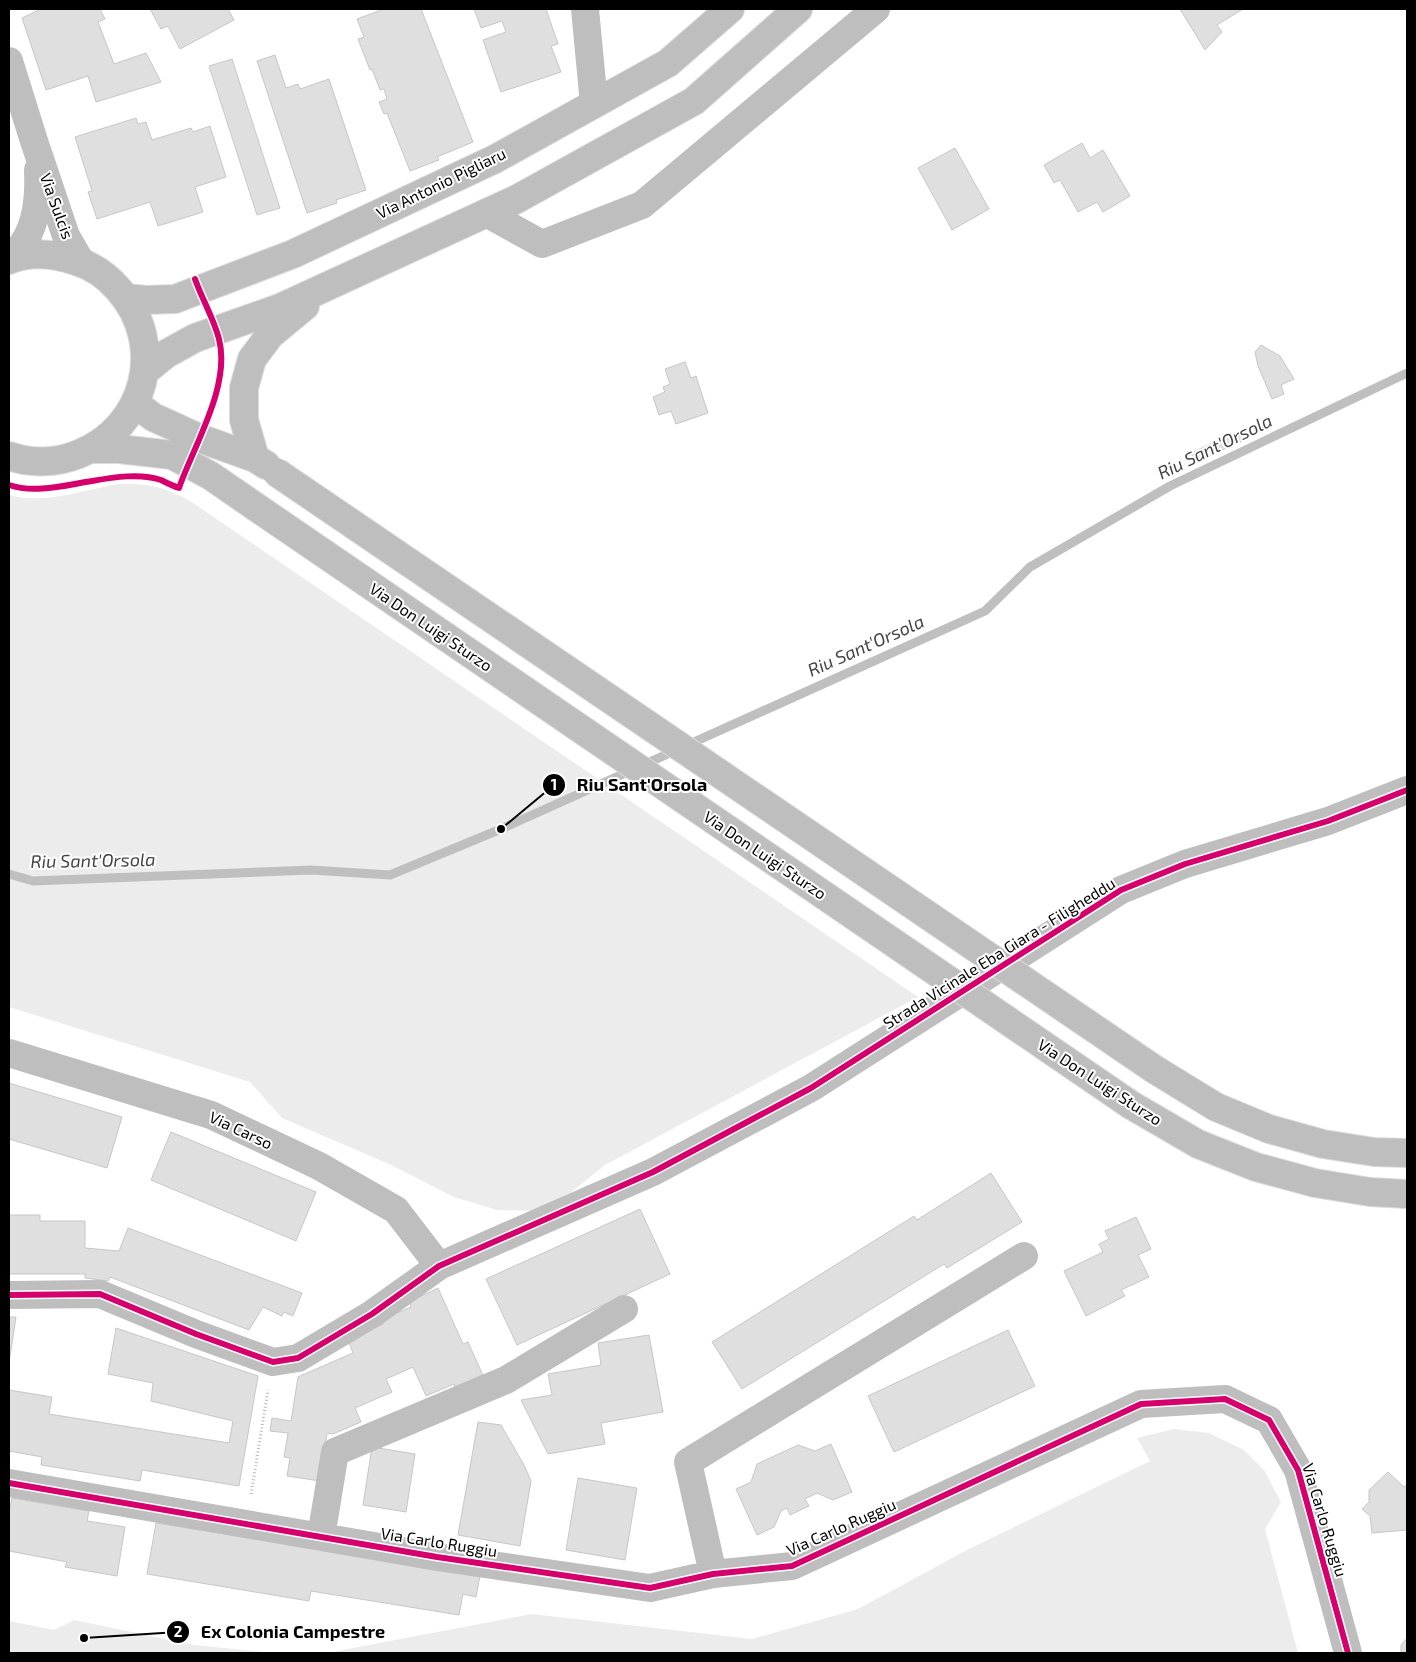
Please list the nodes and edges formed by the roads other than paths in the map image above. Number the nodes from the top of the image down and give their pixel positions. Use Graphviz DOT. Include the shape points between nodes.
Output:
graph roads {
  1 [pos="584,9"];
  2 [pos="730,9"];
  3 [pos="798,9"];
  4 [pos="876,9"];
  5 [pos="9,62"];
  6 [pos="594,104"];
  7 [pos="36,148"];
  8 [pos="486,213"];
  9 [pos="11,259"];
  10 [pos="81,262"];
  11 [pos="338,281"];
  12 [pos="126,298"];
  13 [pos="145,371"];
  14 [pos="135,403"];
  15 [pos="91,449"];
  16 [pos="9,456"];
  17 [pos="265,465"];
  18 [pos="1407,790"];
  19 [pos="9,1053"];
  20 [pos="1407,1153"];
  21 [pos="1407,1194"];
  22 [pos="1024,1256"];
  23 [pos="439,1266"];
  24 [pos="9,1295"];
  25 [pos="624,1309"];
  26 [pos="9,1483"];
  27 [pos="321,1537"];
  28 [pos="713,1574"];
  29 [pos="1348,1653"];
  1 -- 6 [label="main road"];
  2 -- 6 [label="main road, Via Antonio Pigliaru" via="668,63"];
  3 -- 8 [label="main road" via="694,101"];
  4 -- 8 [label="main road" via="642,205 542,244"];
  5 -- 7 [label="main road, Via Sulcis"];
  6 -- 12 [label="main road, Via Antonio Pigliaru" via="495,159 293,254 175,299"];
  7 -- 9 [label="main road, Via Sulcis" via="38,183 35,215 28,236"];
  7 -- 10 [label="main road, Via Sulcis" via="66,236"];
  8 -- 11 [label="main road"];
  9 -- 10 [label="main road" via="48,254"];
  10 -- 12 [label="main road" via="106,277"];
  11 -- 13 [label="main road" via="280,308 195,338 166,354"];
  11 -- 17 [label="main road" via="270,335 252,359 244,388 244,420"];
  12 -- 13 [label="main road" via="142,333"];
  13 -- 14 [label="main road"];
  14 -- 15 [label="main road" via="117,430"];
  14 -- 17 [label="main road" via="153,417"];
  15 -- 16 [label="main road" via="67,459 41,462"];
  15 -- 21 [label="main road, Via Don Luigi Sturzo, bridge" via="172,455 211,476 1131,1106 1198,1144 1256,1167 1314,1183"];
  17 -- 20 [label="main road, bridge" via="1216,1108 1269,1129 1323,1144 1374,1152"];
  18 -- 23 [label="main road, Strada Vicinale Eba Giara - Filigheddu" via="1328,821 1184,864 1121,890 811,1088 653,1172"];
  19 -- 23 [label="main road, Via Carso" via="212,1114 319,1166 396,1210"];
  22 -- 28 [label="main road" via="688,1462"];
  23 -- 24 [label="main road, Strada Vicinale Eba Giara - Filigheddu" via="372,1314 298,1358 273,1362 100,1294"];
  25 -- 27 [label="main road" via="506,1380 335,1452"];
  26 -- 27 [label="main road, Via Carlo Ruggiu"];
  27 -- 28 [label="main road, Via Carlo Ruggiu" via="650,1588"];
  28 -- 29 [label="main road, Via Carlo Ruggiu" via="792,1566 1141,1404 1225,1398 1269,1420 1298,1470"];
}
